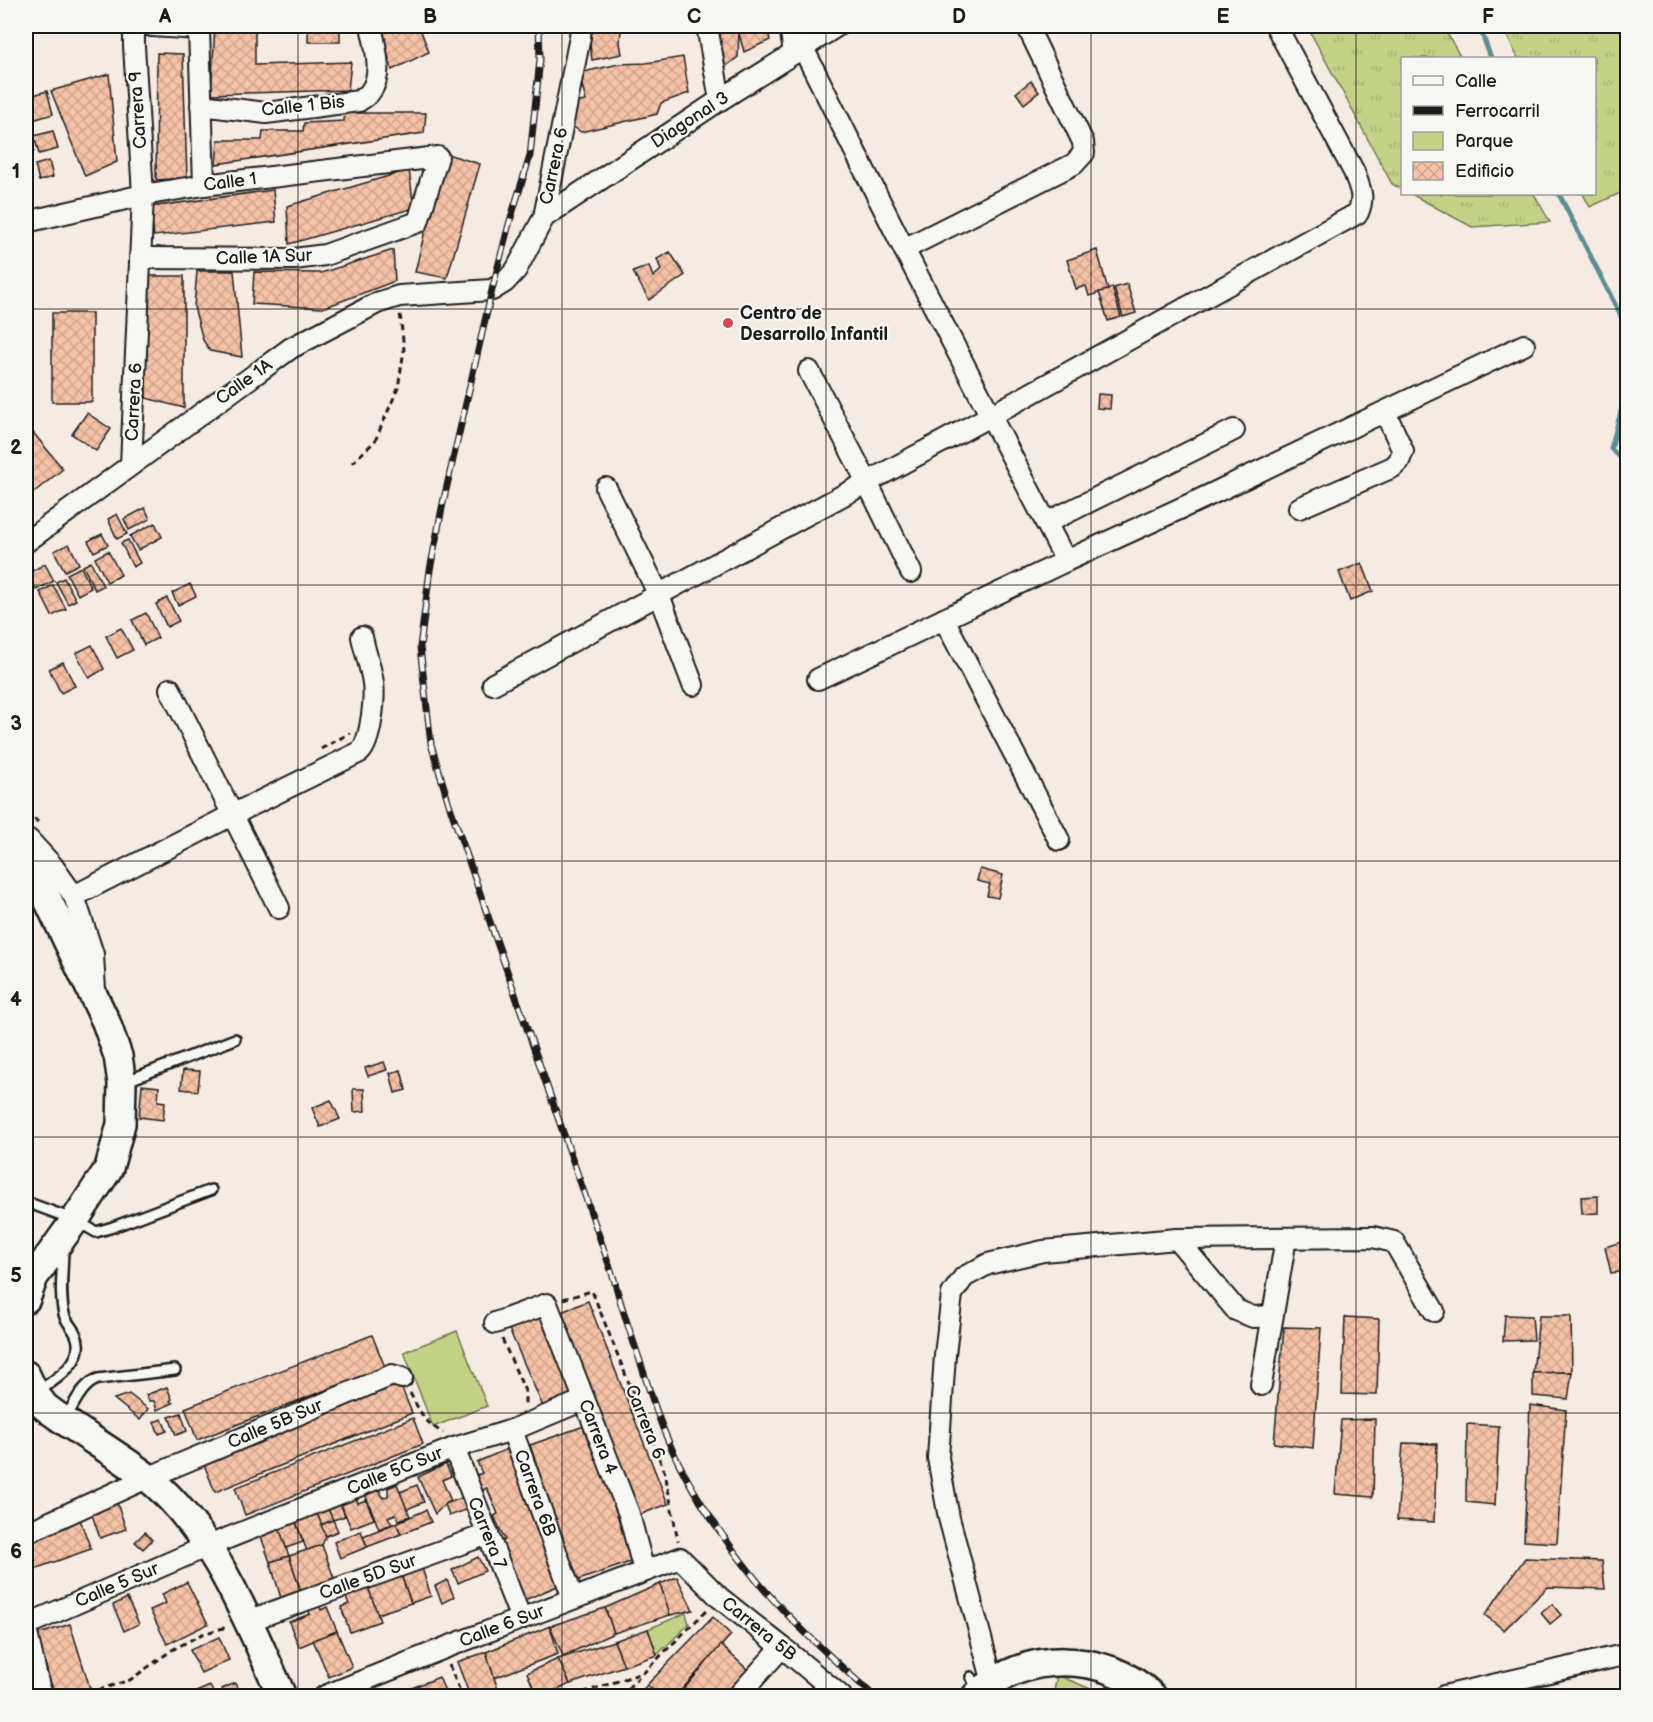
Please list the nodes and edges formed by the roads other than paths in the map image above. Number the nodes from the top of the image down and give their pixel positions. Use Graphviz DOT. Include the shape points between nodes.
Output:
graph roads {
  1 [pos="134,26"];
  2 [pos="152,26"];
  3 [pos="371,26"];
  4 [pos="581,26"];
  5 [pos="707,26"];
  6 [pos="790,26"];
  7 [pos="837,26"];
  8 [pos="1030,26"];
  9 [pos="1276,26"];
  10 [pos="799,50"];
  11 [pos="720,100"];
  12 [pos="201,105"];
  13 [pos="204,185"];
  14 [pos="143,195"];
  15 [pos="543,217"];
  16 [pos="26,222"];
  17 [pos="418,222"];
  18 [pos="904,249"];
  19 [pos="140,258"];
  20 [pos="492,290"];
  21 [pos="1524,345"];
  22 [pos="809,371"];
  23 [pos="1385,412"];
  24 [pos="990,416"];
  25 [pos="1234,430"];
  26 [pos="131,465"];
  27 [pos="867,482"];
  28 [pos="606,488"];
  29 [pos="1299,508"];
  30 [pos="1046,523"];
  31 [pos="26,542"];
  32 [pos="1066,561"];
  33 [pos="911,572"];
  34 [pos="659,595"];
  35 [pos="944,619"];
  36 [pos="362,637"];
  37 [pos="818,679"];
  38 [pos="493,684"];
  39 [pos="693,685"];
  40 [pos="170,689"];
  41 [pos="232,815"];
  42 [pos="26,838"];
  43 [pos="1059,840"];
  44 [pos="26,854"];
  45 [pos="74,896"];
  46 [pos="279,908"];
  47 [pos="95,998"];
  48 [pos="235,1040"];
  49 [pos="122,1083"];
  50 [pos="211,1190"];
  51 [pos="26,1202"];
  52 [pos="70,1228"];
  53 [pos="1286,1238"];
  54 [pos="1177,1239"];
  55 [pos="26,1299"];
  56 [pos="1434,1311"];
  57 [pos="1272,1316"];
  58 [pos="495,1323"];
  59 [pos="175,1370"];
  60 [pos="402,1378"];
  61 [pos="30,1384"];
  62 [pos="1260,1385"];
  63 [pos="584,1400"];
  64 [pos="63,1421"];
  65 [pos="512,1430"];
  66 [pos="454,1448"];
  67 [pos="147,1478"];
  68 [pos="26,1533"];
  69 [pos="488,1533"];
  70 [pos="208,1546"];
  71 [pos="680,1558"];
  72 [pos="644,1571"];
  73 [pos="573,1598"];
  74 [pos="521,1619"];
  75 [pos="248,1621"];
  76 [pos="26,1627"];
  77 [pos="782,1647"];
  78 [pos="1628,1654"];
  79 [pos="980,1687"];
  80 [pos="41,1696"];
  81 [pos="282,1696"];
  82 [pos="325,1696"];
  83 [pos="738,1696"];
  84 [pos="840,1696"];
  85 [pos="1152,1696"];
  86 [pos="1444,1696"];
  1 -- 14 [label="street, Carrera 9"];
  2 -- 12 [label="street" via="199,29"];
  3 -- 12 [label="street, Calle 1 Bis" via="378,64 376,80 370,93 358,101 266,113"];
  4 -- 15 [label="street, Carrera 6"];
  5 -- 11 [label="street"];
  6 -- 10 [label="street"];
  7 -- 10 [label="street, Diagonal 3"];
  8 -- 18 [label="street" via="1083,142 1083,153 1074,164"];
  9 -- 24 [label="street" via="1354,172 1363,195 1358,213"];
  10 -- 11 [label="street, Diagonal 3"];
  10 -- 18 [label="street"];
  11 -- 15 [label="street, Diagonal 3"];
  12 -- 13 [label="street"];
  13 -- 14 [label="street, Calle 1"];
  13 -- 17 [label="street, Calle 1" via="438,157"];
  14 -- 16 [label="street, Calle 1"];
  14 -- 19 [label="street, Carrera 6"];
  15 -- 20 [label="street, Carrera 6" via="516,270"];
  17 -- 19 [label="street, Calle 1A Sur" via="325,255 294,259"];
  18 -- 24 [label="street"];
  19 -- 26 [label="street, Carrera 6"];
  20 -- 26 [label="street, Calle 1A" via="399,296 377,303 291,348"];
  21 -- 23 [label="street"];
  22 -- 27 [label="street"];
  23 -- 29 [label="street" via="1403,451 1399,461"];
  23 -- 32 [label="street"];
  24 -- 27 [label="street"];
  24 -- 30 [label="street"];
  25 -- 30 [label="street"];
  26 -- 31 [label="street, Calle 1A"];
  27 -- 33 [label="street"];
  27 -- 34 [label="street"];
  28 -- 34 [label="street"];
  30 -- 32 [label="street"];
  32 -- 35 [label="street"];
  34 -- 38 [label="street"];
  34 -- 39 [label="street"];
  35 -- 37 [label="street"];
  35 -- 43 [label="street"];
  36 -- 41 [label="street" via="373,685 365,747"];
  40 -- 41 [label="street"];
  41 -- 45 [label="street"];
  41 -- 46 [label="street"];
  42 -- 45 [label="street"];
  44 -- 47 [label="main road"];
  45 -- 47 [label="street" via="93,954"];
  47 -- 49 [label="main road" via="118,1056"];
  48 -- 49 [label="lane"];
  49 -- 52 [label="main road" via="121,1124 109,1168"];
  50 -- 52 [label="lane" via="96,1232"];
  51 -- 52 [label="lane"];
  52 -- 55 [label="main road" via="34,1277"];
  52 -- 61 [label="lane" via="62,1294 65,1316 79,1347 77,1356 60,1376"];
  53 -- 54 [label="street"];
  53 -- 56 [label="street" via="1372,1237 1394,1242"];
  53 -- 57 [label="street"];
  54 -- 57 [label="street" via="1236,1310 1253,1317"];
  54 -- 79 [label="street" via="1043,1251 988,1264 964,1277 952,1294 938,1458"];
  57 -- 62 [label="street"];
  58 -- 63 [label="street, Carrera 4" via="547,1304"];
  59 -- 64 [label="lane" via="91,1381"];
  60 -- 67 [label="street, Calle 5B Sur" via="392,1375"];
  61 -- 64 [label="main road" via="45,1407"];
  63 -- 65 [label="street, Calle 5C Sur"];
  63 -- 72 [label="street, Carrera 4" via="629,1514"];
  64 -- 67 [label="main road"];
  65 -- 66 [label="street, Calle 5C Sur"];
  65 -- 73 [label="street, Carrera 6B"];
  66 -- 69 [label="street, Carrera 7"];
  66 -- 70 [label="street, Calle 5C Sur"];
  67 -- 68 [label="street, Calle 5B Sur"];
  67 -- 70 [label="main road" via="179,1507"];
  69 -- 74 [label="street, Carrera 7"];
  69 -- 75 [label="street, Calle 5D Sur"];
  70 -- 75 [label="main road"];
  70 -- 76 [label="street, Calle 5 Sur"];
  71 -- 72 [label="street, Calle 6 Sur"];
  71 -- 77 [label="street, Carrera 5B" via="720,1598"];
  72 -- 73 [label="street, Calle 6 Sur"];
  73 -- 74 [label="street, Calle 6 Sur"];
  74 -- 82 [label="street, Calle 6 Sur"];
  75 -- 81 [label="main road"];
  76 -- 80 [label="street"];
  77 -- 83 [label="street"];
  77 -- 84 [label="street, Carrera 5B"];
  78 -- 86 [label="street"];
  79 -- 85 [label="main road" via="1021,1669 1060,1661 1093,1664 1125,1676"];
}
